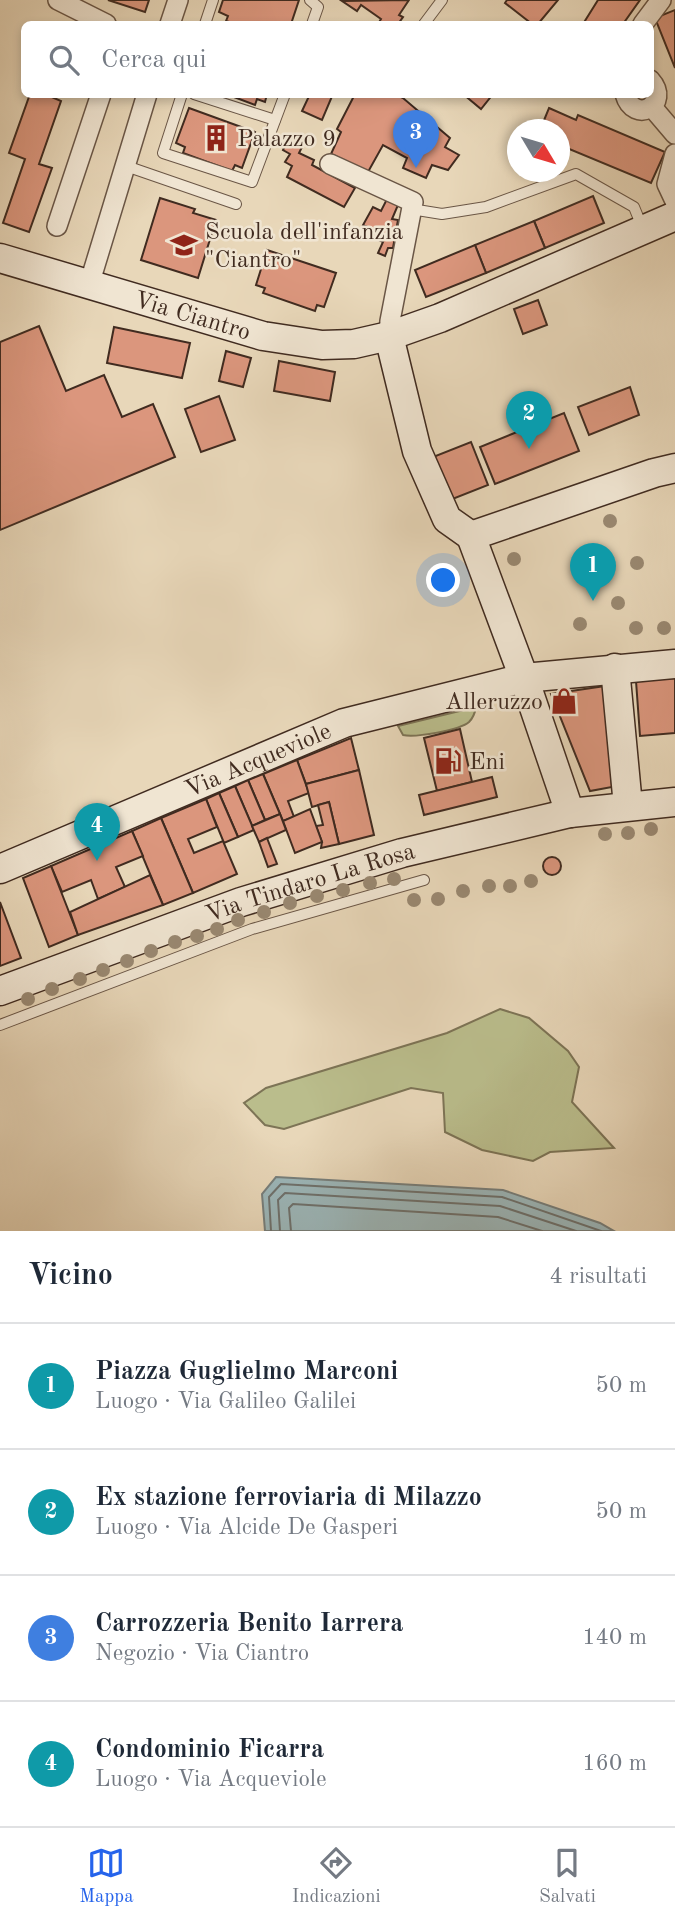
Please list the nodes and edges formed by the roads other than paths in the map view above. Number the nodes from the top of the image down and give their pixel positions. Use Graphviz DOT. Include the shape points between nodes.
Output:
graph roads {
  1 [pos="58,0"];
  2 [pos="178,0"];
  3 [pos="213,0"];
  4 [pos="310,0"];
  5 [pos="442,0"];
  6 [pos="661,0"];
  7 [pos="100,21"];
  8 [pos="171,21"];
  9 [pos="206,21"];
  10 [pos="313,21"];
  11 [pos="426,21"];
  12 [pos="645,21"];
  13 [pos="654,84"];
  14 [pos="100,98"];
  15 [pos="146,98"];
  16 [pos="181,98"];
  17 [pos="206,98"];
  18 [pos="283,98"];
  19 [pos="626,98"];
  20 [pos="652,107"];
  21 [pos="275,120"];
  22 [pos="675,134"];
  23 [pos="675,154"];
  24 [pos="330,164"];
  25 [pos="126,166"];
  26 [pos="675,201"];
  27 [pos="236,204"];
  28 [pos="411,209"];
  29 [pos="675,216"];
  30 [pos="57,226"];
  31 [pos="643,230"];
  32 [pos="0,258"];
  33 [pos="89,285"];
  34 [pos="389,336"];
  35 [pos="664,471"];
  36 [pos="471,536"];
  37 [pos="675,664"];
  38 [pos="615,668"];
  39 [pos="524,678"];
  40 [pos="675,802"];
  41 [pos="628,806"];
  42 [pos="570,813"];
  43 [pos="0,869"];
  44 [pos="424,880"];
  45 [pos="0,991"];
  46 [pos="0,1025"];
  1 -- 7 [label="street"];
  2 -- 8 [label="street"];
  3 -- 9 [label="lane"];
  4 -- 10 [label="lane" via="318,7"];
  5 -- 11 [label="lane"];
  6 -- 12 [label="street"];
  13 -- 20 [label="street" via="658,97"];
  14 -- 30 [label="street"];
  15 -- 25 [label="street"];
  16 -- 21 [label="lane" via="163,153 252,183"];
  17 -- 21 [label="lane"];
  18 -- 21 [label="lane"];
  19 -- 20 [label="street" via="635,110"];
  20 -- 22 [label="street"];
  23 -- 26 [label="street" via="667,184"];
  24 -- 28 [label="street" via="413,202"];
  25 -- 27 [label="lane"];
  25 -- 33 [label="street"];
  28 -- 31 [label="lane" via="442,215 486,207 576,174 634,207"];
  28 -- 34 [label="street"];
  29 -- 31 [label="street, Via Ciantro"];
  31 -- 34 [label="street, Via Ciantro"];
  32 -- 33 [label="street, Via Ciantro"];
  33 -- 34 [label="street, Via Ciantro" via="263,337 322,345"];
  34 -- 36 [label="street" via="417,451 447,519"];
  35 -- 36 [label="street"];
  36 -- 39 [label="street"];
  37 -- 38 [label="street, Via Acqueviole"];
  38 -- 39 [label="street, Via Acqueviole"];
  38 -- 41 [label="street"];
  39 -- 42 [label="street"];
  39 -- 43 [label="street, Via Acqueviole" via="344,723"];
  40 -- 41 [label="street, Via Tindaro La Rosa"];
  41 -- 42 [label="street, Via Tindaro La Rosa"];
  42 -- 45 [label="street, Via Tindaro La Rosa" via="402,853 241,902"];
  44 -- 46 [label="lane" via="252,929"];
}
